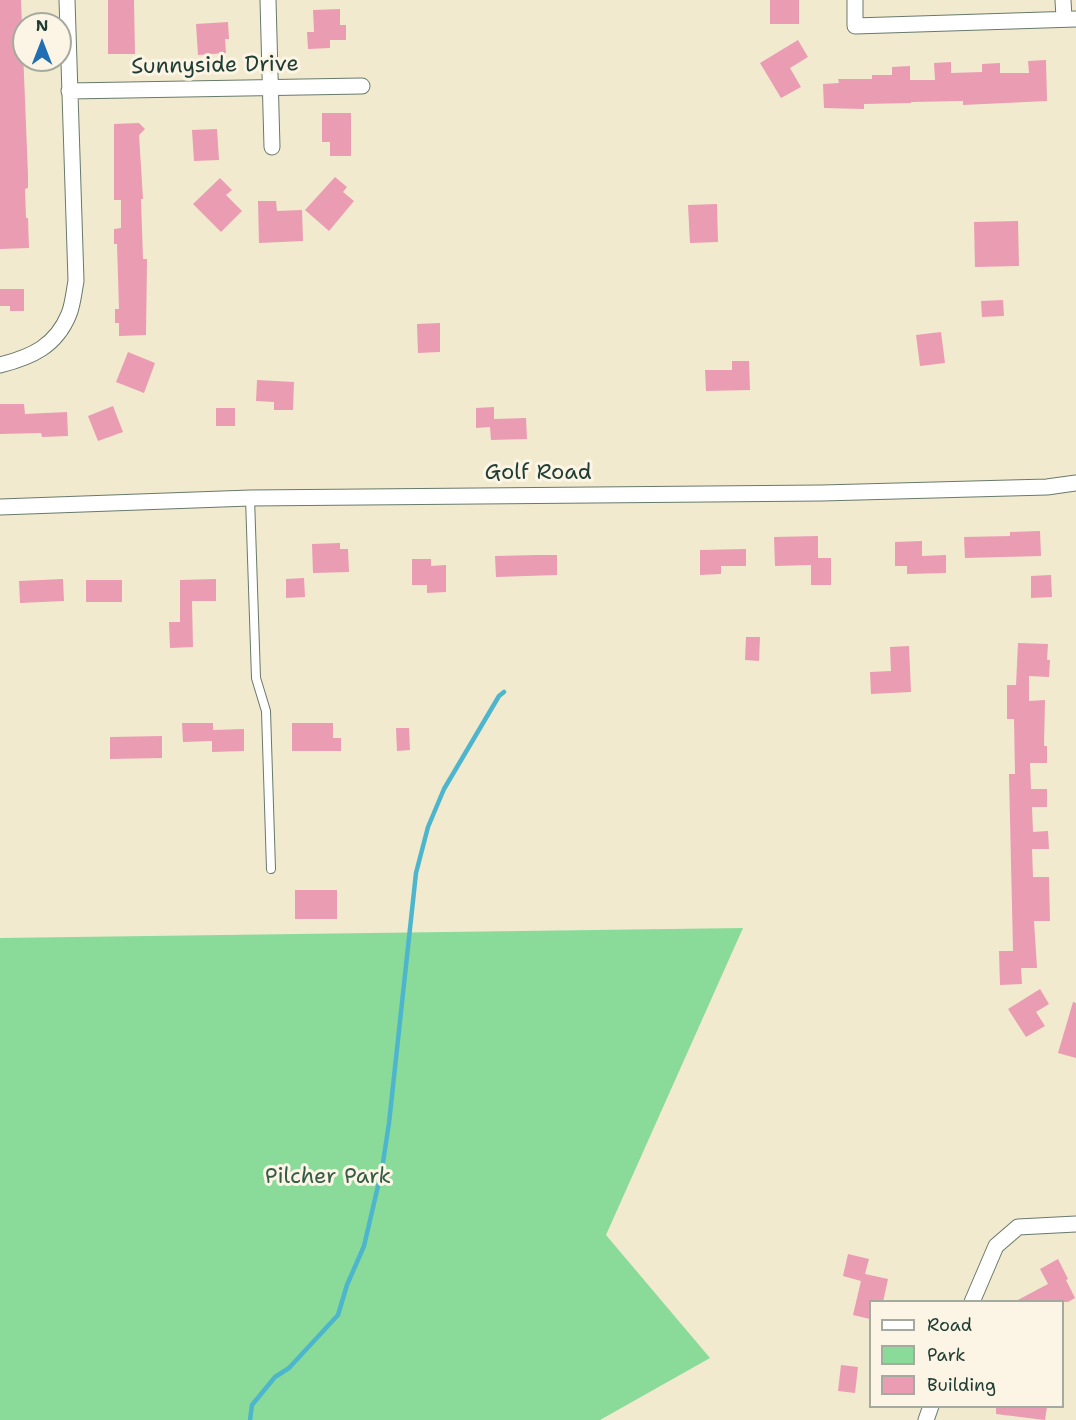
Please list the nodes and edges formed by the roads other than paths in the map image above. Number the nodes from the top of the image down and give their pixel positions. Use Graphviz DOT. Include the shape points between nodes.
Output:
graph roads {
  1 [pos="67,0"];
  2 [pos="268,0"];
  3 [pos="855,0"];
  4 [pos="1063,0"];
  5 [pos="1070,19"];
  6 [pos="362,86"];
  7 [pos="270,87"];
  8 [pos="69,91"];
  9 [pos="272,147"];
  10 [pos="0,365"];
  11 [pos="1076,483"];
  12 [pos="250,498"];
  13 [pos="0,507"];
  14 [pos="271,869"];
  15 [pos="1076,1224"];
  16 [pos="973,1300"];
  1 -- 8 [label="street"];
  2 -- 7 [label="street"];
  3 -- 5 [label="street" via="855,26"];
  4 -- 5 [label="street"];
  6 -- 7 [label="street, Sunnyside Drive"];
  7 -- 8 [label="street, Sunnyside Drive"];
  7 -- 9 [label="street"];
  8 -- 10 [label="street" via="76,281 69,313 53,340 24,359"];
  11 -- 12 [label="street, Golf Road" via="822,494"];
  12 -- 13 [label="street, Golf Road"];
  12 -- 14 [label="lane" via="256,678 266,711"];
  15 -- 16 [label="street" via="1018,1227 996,1246"];
}
